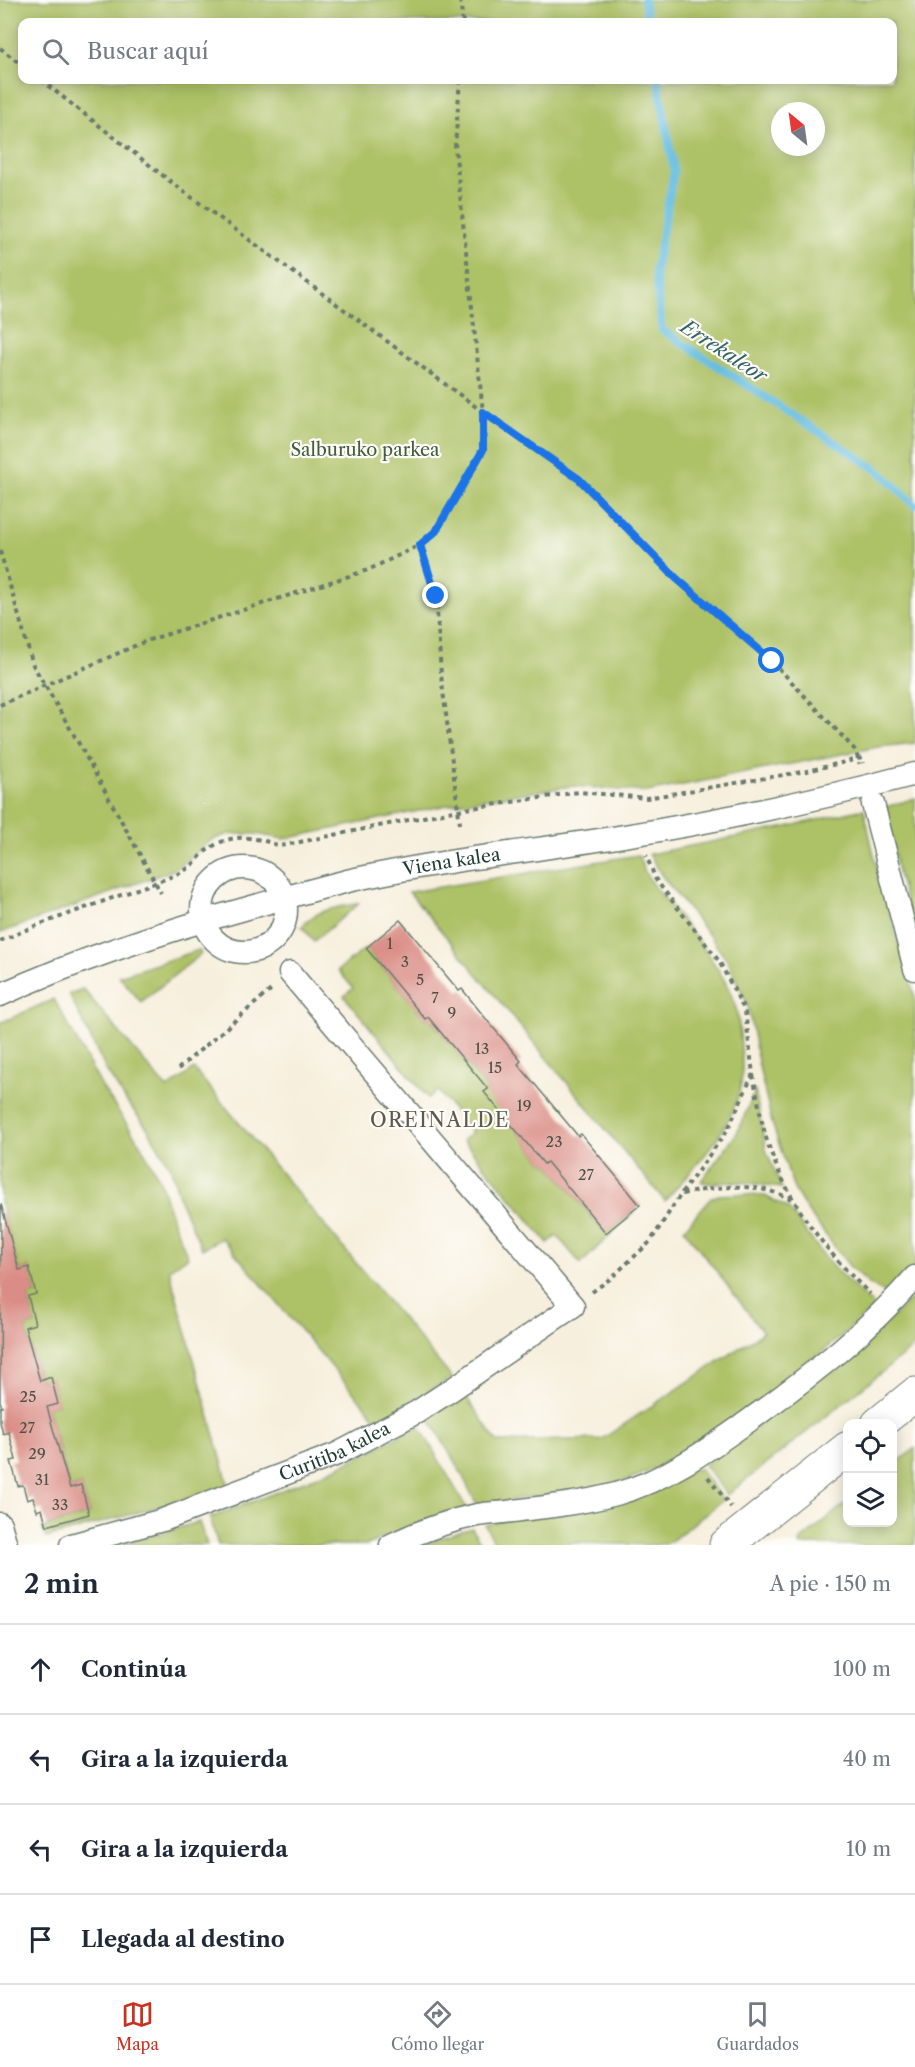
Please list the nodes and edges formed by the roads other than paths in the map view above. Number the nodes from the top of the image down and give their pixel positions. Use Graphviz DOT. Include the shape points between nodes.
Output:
graph roads {
  1 [pos="915,774"];
  2 [pos="873,804"];
  3 [pos="284,898"];
  4 [pos="203,921"];
  5 [pos="915,969"];
  6 [pos="290,973"];
  7 [pos="0,995"];
  8 [pos="915,1277"];
  9 [pos="915,1394"];
  10 [pos="884,1419"];
  11 [pos="843,1452"];
  12 [pos="0,1524"];
  13 [pos="6,1545"];
  14 [pos="71,1545"];
  15 [pos="391,1545"];
  16 [pos="726,1545"];
  1 -- 3 [label="street, Viena kalea" via="701,822 433,864"];
  2 -- 5 [label="street"];
  3 -- 4 [label="street, Viena kalea"];
  3 -- 4 [label="street" via="267,875 240,868 214,880 202,906"];
  3 -- 4 [label="street" via="286,910 279,934 259,950 246,953 219,945"];
  4 -- 7 [label="street, Viena kalea"];
  6 -- 14 [label="street, Curitiba kalea" via="573,1306 435,1400 337,1454 163,1520"];
  8 -- 15 [label="street" via="886,1310 819,1370 694,1459 657,1478 618,1493 577,1502 477,1515"];
  9 -- 10 [label="main road"];
  11 -- 16 [label="main road"];
  12 -- 13 [label="street"];
}
